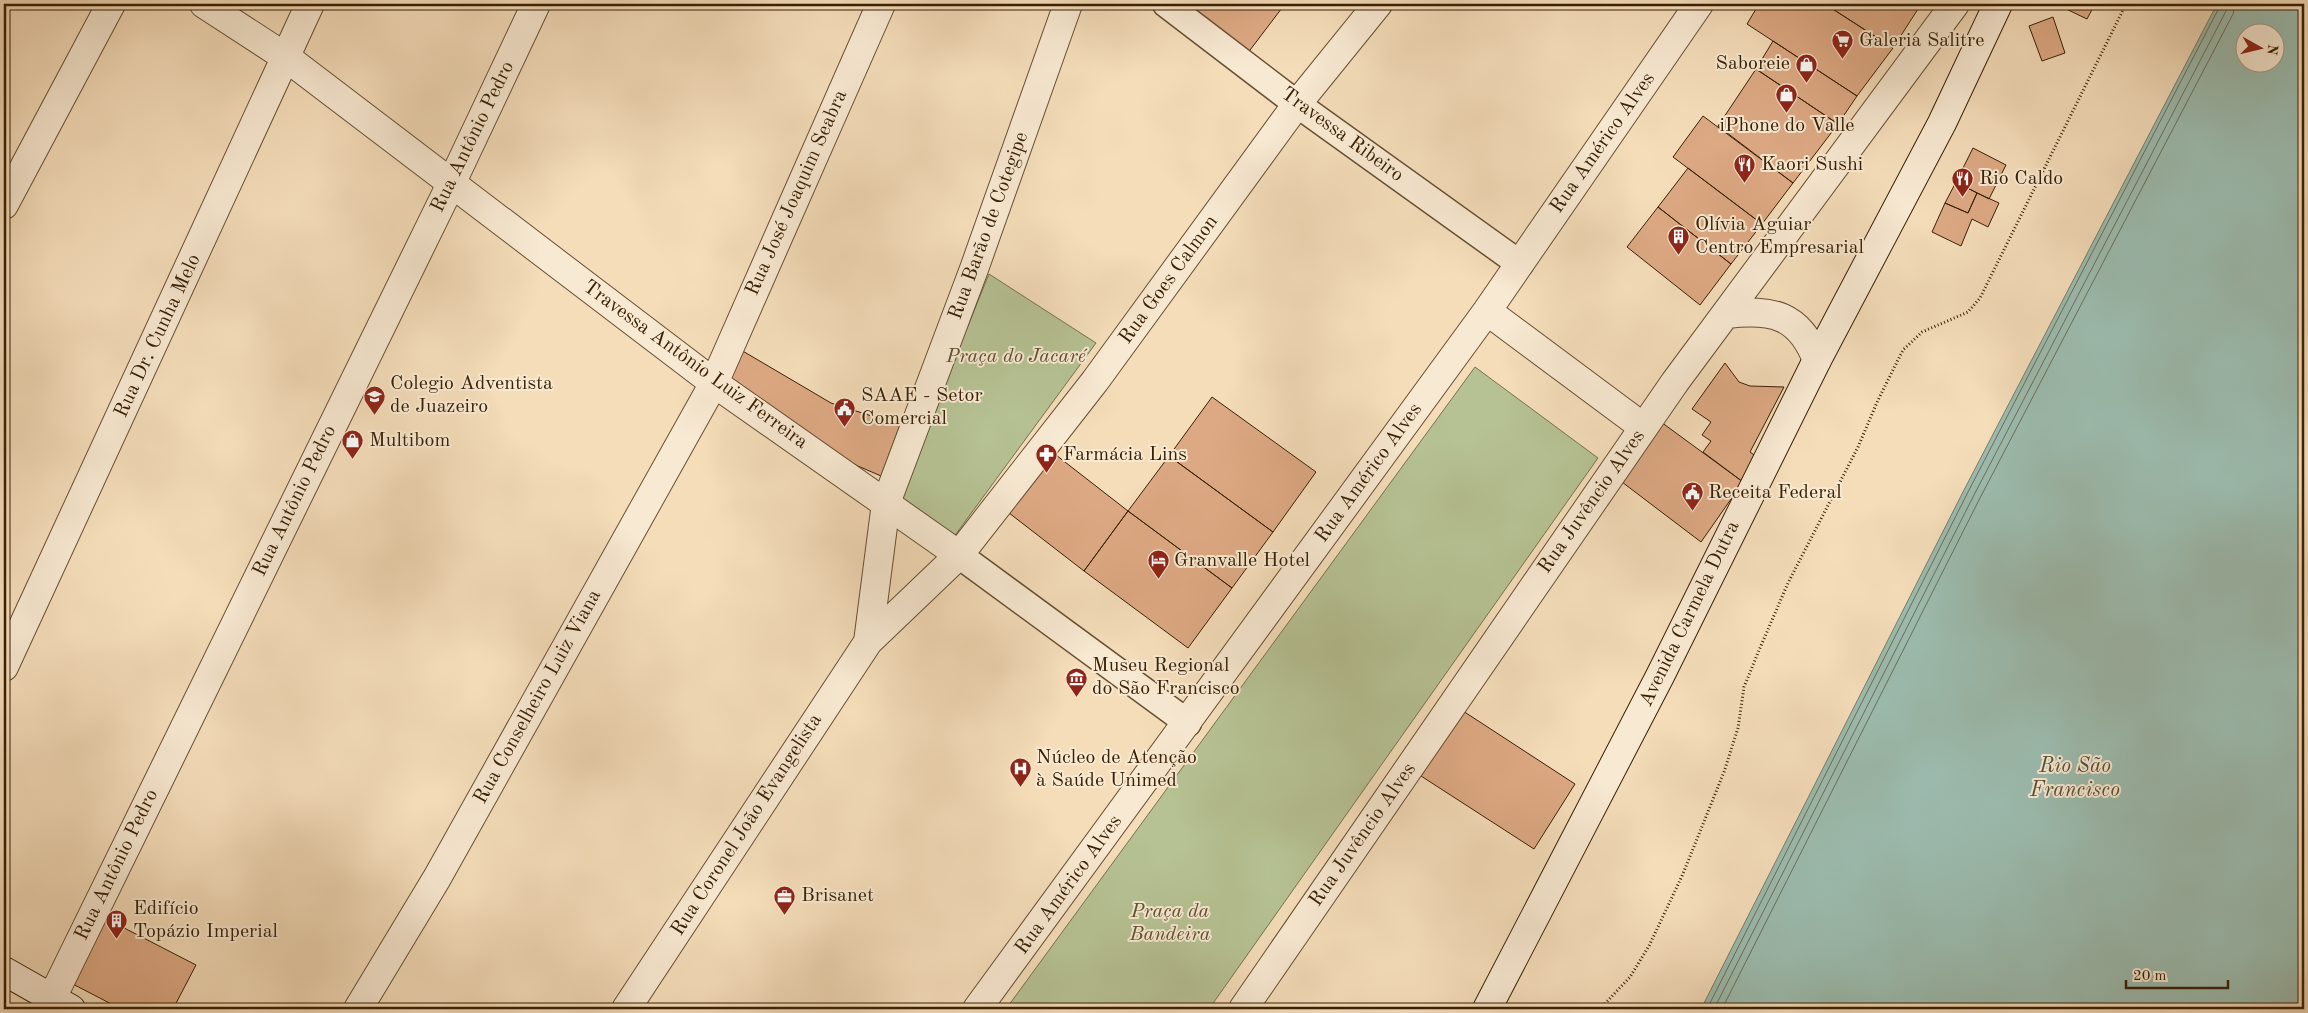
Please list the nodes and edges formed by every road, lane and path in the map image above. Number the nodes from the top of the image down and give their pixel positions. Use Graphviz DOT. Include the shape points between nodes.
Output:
graph roads {
  1 [pos="111,4"];
  2 [pos="204,4"];
  3 [pos="310,4"];
  4 [pos="536,4"];
  5 [pos="880,4"];
  6 [pos="1068,4"];
  7 [pos="1166,4"];
  8 [pos="1378,4"];
  9 [pos="1699,4"];
  10 [pos="1955,4"];
  11 [pos="1998,4"];
  12 [pos="2126,4"];
  13 [pos="287,58"];
  14 [pos="1297,104"];
  15 [pos="452,182"];
  16 [pos="4,205"];
  17 [pos="1520,264"];
  18 [pos="1487,311"];
  19 [pos="1727,314"];
  20 [pos="1817,360"];
  21 [pos="714,383"];
  22 [pos="1643,427"];
  23 [pos="886,503"];
  24 [pos="959,555"];
  25 [pos="868,642"];
  26 [pos="4,667"];
  27 [pos="1188,723"];
  28 [pos="4,971"];
  29 [pos="56,1006"];
  30 [pos="358,1009"];
  31 [pos="626,1009"];
  32 [pos="977,1009"];
  33 [pos="1243,1009"];
  34 [pos="1487,1009"];
  35 [pos="1600,1009"];
  1 -- 16 [label="street"];
  2 -- 13 [label="street, Travessa Antônio Luiz Ferreira"];
  3 -- 13 [label="street, Rua Dr. Cunha Melo"];
  4 -- 15 [label="street, Rua Antônio Pedro"];
  5 -- 21 [label="street, Rua José Joaquim Seabra"];
  6 -- 23 [label="street, Rua Barão de Cotegipe"];
  7 -- 14 [label="street, Travessa Ribeiro"];
  8 -- 14 [label="street, Rua Goes Calmon"];
  9 -- 17 [label="street, Rua Américo Alves"];
  10 -- 19 [label="street, Rua Juvêncio Alves"];
  11 -- 20 [label="street, Avenida Carmela Dutra" via="1942,123"];
  12 -- 35 [label="path" via="1980,298 1968,312 1922,332 1903,350 1858,447 1788,582 1757,655 1744,687 1738,728 1724,772 1682,876 1649,946 1630,977"];
  13 -- 15 [label="street, Travessa Antônio Luiz Ferreira"];
  13 -- 26 [label="street, Rua Dr. Cunha Melo"];
  14 -- 17 [label="street, Travessa Ribeiro"];
  14 -- 24 [label="street, Rua Goes Calmon" via="1096,381"];
  15 -- 21 [label="street, Travessa Antônio Luiz Ferreira"];
  15 -- 29 [label="street, Rua Antônio Pedro"];
  17 -- 18 [label="street, Rua Américo Alves"];
  18 -- 22 [label="street"];
  18 -- 27 [label="street, Rua Américo Alves"];
  19 -- 20 [label="street" via="1764,312 1788,320 1803,332"];
  19 -- 22 [label="street, Rua Juvêncio Alves"];
  20 -- 34 [label="street, Avenida Carmela Dutra" via="1660,676"];
  21 -- 23 [label="street, Travessa Antônio Luiz Ferreira"];
  21 -- 30 [label="street, Rua Conselheiro Luiz Viana" via="437,878"];
  22 -- 33 [label="street, Rua Juvêncio Alves"];
  23 -- 24 [label="street, Travessa Antônio Luiz Ferreira"];
  23 -- 25 [label="street, Rua Coronel João Evangelista"];
  24 -- 25 [label="street, Rua Coronel João Evangelista"];
  24 -- 27 [label="street, Travessa Antônio Luiz Ferreira"];
  25 -- 31 [label="street, Rua Coronel João Evangelista"];
  27 -- 32 [label="street, Rua Américo Alves"];
  28 -- 29 [label="street"];
}
